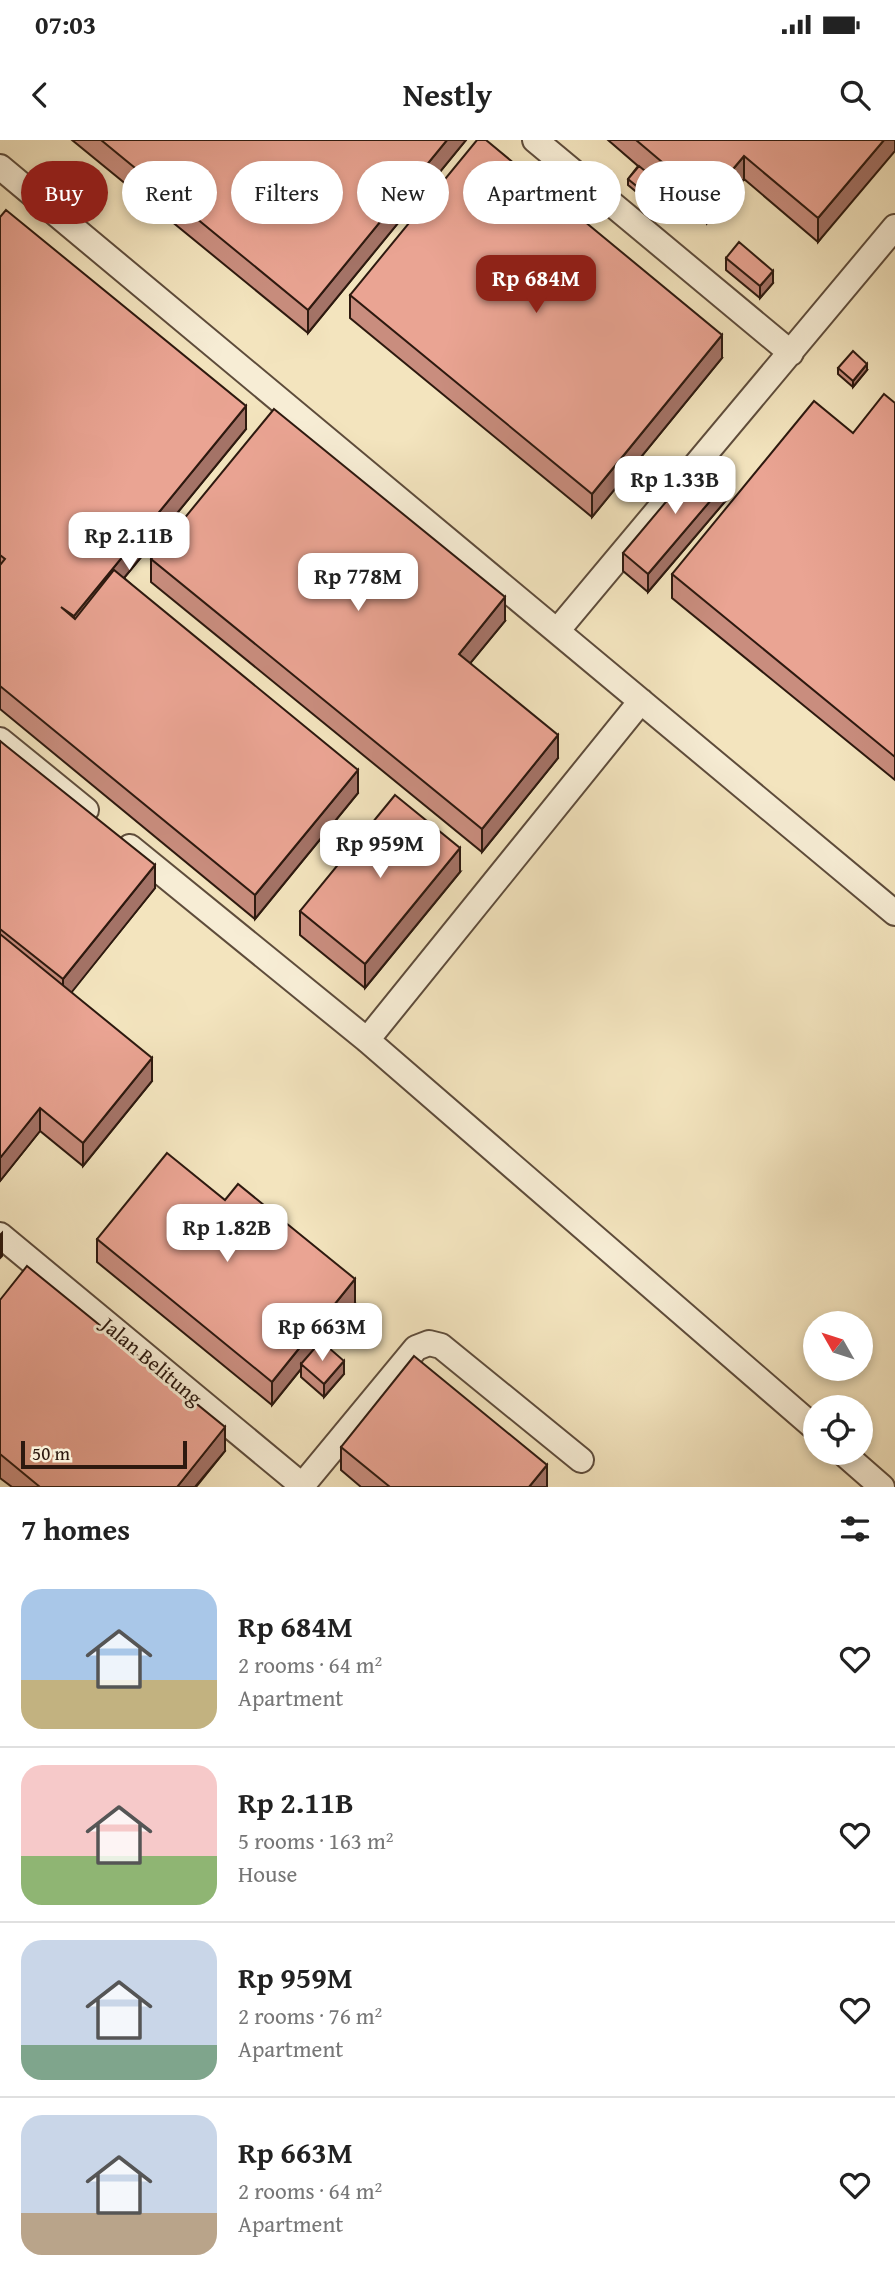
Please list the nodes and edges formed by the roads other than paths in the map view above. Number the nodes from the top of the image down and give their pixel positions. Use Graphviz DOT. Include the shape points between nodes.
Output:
graph roads {
  1 [pos="535,140"];
  2 [pos="0,167"];
  3 [pos="895,227"];
  4 [pos="791,353"];
  5 [pos="557,631"];
  6 [pos="641,701"];
  7 [pos="0,740"];
  8 [pos="895,913"];
  9 [pos="367,1040"];
  10 [pos="0,1234"];
  11 [pos="803,1418"];
  12 [pos="581,1460"];
  13 [pos="857,1465"];
  14 [pos="303,1486"];
  15 [pos="882,1487"];
  1 -- 4 [label="lane"];
  2 -- 5 [label="lane"];
  3 -- 4 [label="lane"];
  4 -- 5 [label="lane"];
  5 -- 6 [label="lane"];
  6 -- 8 [label="lane"];
  6 -- 9 [label="lane"];
  7 -- 9 [label="lane"];
  9 -- 11 [label="lane"];
  10 -- 14 [label="lane, Jalan Belitung"];
  12 -- 14 [label="lane" via="441,1346 429,1343 416,1348"];
  13 -- 15 [label="lane"];
}
